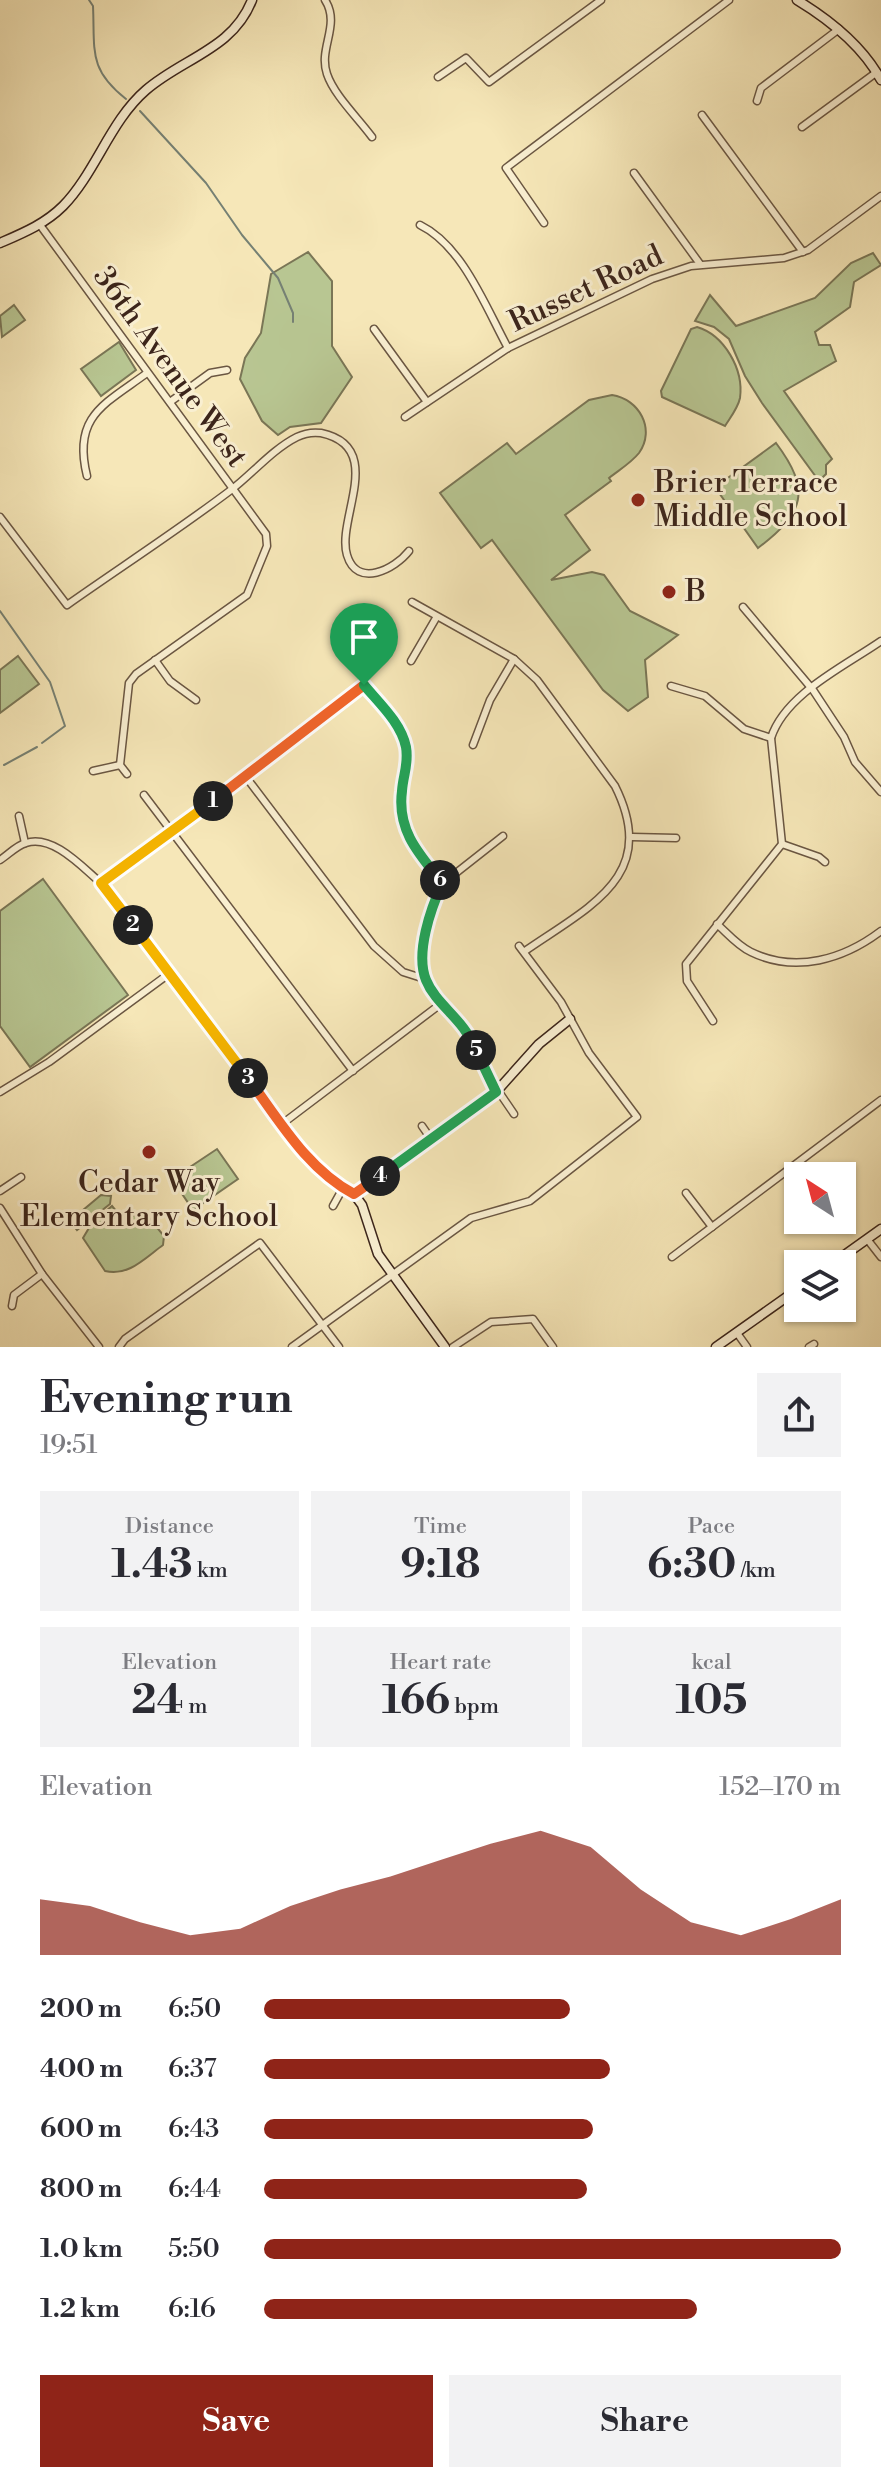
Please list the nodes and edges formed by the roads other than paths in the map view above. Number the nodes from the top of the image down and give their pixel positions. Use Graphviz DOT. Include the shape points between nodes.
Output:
graph roads {
  1 [pos="252,0"];
  2 [pos="325,0"];
  3 [pos="601,0"];
  4 [pos="729,0"];
  5 [pos="797,0"];
  6 [pos="839,29"];
  7 [pos="879,76"];
  8 [pos="438,77"];
  9 [pos="757,101"];
  10 [pos="702,115"];
  11 [pos="802,127"];
  12 [pos="372,137"];
  13 [pos="634,173"];
  14 [pos="881,196"];
  15 [pos="544,223"];
  16 [pos="40,225"];
  17 [pos="420,225"];
  18 [pos="0,243"];
  19 [pos="803,252"];
  20 [pos="700,264"];
  21 [pos="374,329"];
  22 [pos="508,348"];
  23 [pos="227,370"];
  24 [pos="147,373"];
  25 [pos="170,402"];
  26 [pos="427,402"];
  27 [pos="405,417"];
  28 [pos="87,476"];
  29 [pos="232,489"];
  30 [pos="0,517"];
  31 [pos="409,551"];
  32 [pos="412,602"];
  33 [pos="743,607"];
  34 [pos="436,618"];
  35 [pos="881,641"];
  36 [pos="514,659"];
  37 [pos="155,660"];
  38 [pos="411,661"];
  39 [pos="671,686"];
  40 [pos="813,690"];
  41 [pos="196,700"];
  42 [pos="771,738"];
  43 [pos="473,745"];
  44 [pos="120,765"];
  45 [pos="93,771"];
  46 [pos="127,774"];
  47 [pos="246,777"];
  48 [pos="881,792"];
  49 [pos="144,795"];
  50 [pos="19,816"];
  51 [pos="173,831"];
  52 [pos="503,836"];
  53 [pos="632,837"];
  54 [pos="676,838"];
  55 [pos="25,843"];
  56 [pos="782,844"];
  57 [pos="0,860"];
  58 [pos="825,862"];
  59 [pos="101,883"];
  60 [pos="442,884"];
  61 [pos="717,924"];
  62 [pos="881,931"];
  63 [pos="519,946"];
  64 [pos="525,951"];
  65 [pos="170,973"];
  66 [pos="425,979"];
  67 [pos="442,1003"];
  68 [pos="570,1019"];
  69 [pos="713,1021"];
  70 [pos="353,1071"];
  71 [pos="0,1092"];
  72 [pos="496,1092"];
  73 [pos="881,1100"];
  74 [pos="514,1114"];
  75 [pos="282,1124"];
  76 [pos="422,1126"];
  77 [pos="431,1139"];
  78 [pos="21,1177"];
  79 [pos="343,1188"];
  80 [pos="0,1191"];
  81 [pos="686,1193"];
  82 [pos="354,1194"];
  83 [pos="333,1206"];
  84 [pos="0,1208"];
  85 [pos="712,1227"];
  86 [pos="881,1229"];
  87 [pos="867,1239"];
  88 [pos="852,1250"];
  89 [pos="672,1257"];
  90 [pos="881,1257"];
  91 [pos="42,1274"];
  92 [pos="392,1275"];
  93 [pos="784,1299"];
  94 [pos="12,1306"];
  95 [pos="322,1324"];
  96 [pos="737,1333"];
  97 [pos="99,1347"];
  98 [pos="119,1347"];
  99 [pos="292,1347"];
  100 [pos="339,1347"];
  101 [pos="445,1347"];
  102 [pos="453,1347"];
  103 [pos="553,1347"];
  104 [pos="716,1347"];
  105 [pos="747,1347"];
  1 -- 16 [label="street" via="224,41 143,92 64,205"];
  2 -- 12 [label="street" via="332,21 327,76"];
  3 -- 8 [label="street" via="489,82 466,58"];
  4 -- 15 [label="street" via="506,168"];
  5 -- 6 [label="street"];
  6 -- 7 [label="street"];
  6 -- 9 [label="street" via="761,88"];
  7 -- 11 [label="street"];
  10 -- 19 [label="street"];
  13 -- 20 [label="street"];
  14 -- 19 [label="street, Russet Road"];
  16 -- 18 [label="street"];
  16 -- 24 [label="street, 36th Avenue West"];
  17 -- 22 [label="street" via="435,232 462,268"];
  19 -- 20 [label="street, Russet Road" via="747,263"];
  20 -- 22 [label="street, Russet Road" via="652,279"];
  21 -- 26 [label="street"];
  22 -- 26 [label="street, Russet Road"];
  23 -- 25 [label="street" via="210,373"];
  24 -- 25 [label="street, 36th Avenue West"];
  24 -- 28 [label="street" via="88,422 82,439"];
  25 -- 29 [label="street, 36th Avenue West"];
  26 -- 27 [label="street, Russet Road"];
  29 -- 30 [label="street" via="67,605"];
  29 -- 31 [label="street" via="299,436 327,434 354,460 357,476 346,544 352,564 363,573 384,573"];
  29 -- 37 [label="street, 36th Avenue West" via="266,534 267,546 247,595"];
  32 -- 34 [label="street"];
  33 -- 40 [label="street"];
  34 -- 36 [label="street"];
  34 -- 38 [label="street"];
  35 -- 40 [label="street"];
  36 -- 43 [label="street" via="490,700"];
  36 -- 53 [label="street" via="537,680 615,786"];
  37 -- 41 [label="street" via="170,681"];
  37 -- 44 [label="street" via="129,683"];
  39 -- 42 [label="street" via="705,696 744,729"];
  40 -- 42 [label="street" via="776,721"];
  40 -- 48 [label="street" via="855,762"];
  42 -- 56 [label="street"];
  44 -- 45 [label="street"];
  44 -- 46 [label="street"];
  47 -- 51 [label="street"];
  47 -- 60 [label="street" via="364,685 398,726 406,746 400,817 413,846"];
  47 -- 66 [label="street" via="374,946 403,972"];
  49 -- 51 [label="street"];
  50 -- 55 [label="street"];
  51 -- 59 [label="street"];
  51 -- 70 [label="street"];
  52 -- 60 [label="street"];
  53 -- 54 [label="street"];
  53 -- 64 [label="street" via="620,874 604,894"];
  55 -- 57 [label="street"];
  55 -- 59 [label="street" via="53,846"];
  56 -- 58 [label="street"];
  56 -- 61 [label="street"];
  59 -- 65 [label="street"];
  60 -- 66 [label="street" via="425,935"];
  61 -- 62 [label="street" via="751,952 802,962 842,955"];
  61 -- 69 [label="street" via="690,955 685,972"];
  63 -- 64 [label="street"];
  64 -- 68 [label="street"];
  65 -- 71 [label="street"];
  65 -- 75 [label="street"];
  66 -- 67 [label="street"];
  67 -- 70 [label="street"];
  67 -- 72 [label="street" via="465,1027"];
  68 -- 72 [label="street"];
  68 -- 92 [label="street" via="637,1117 530,1201 471,1218"];
  70 -- 75 [label="street"];
  72 -- 74 [label="street"];
  72 -- 77 [label="street"];
  73 -- 85 [label="street"];
  75 -- 79 [label="street" via="315,1166"];
  76 -- 77 [label="street"];
  77 -- 82 [label="street"];
  78 -- 80 [label="street"];
  79 -- 82 [label="street"];
  79 -- 83 [label="street"];
  81 -- 85 [label="street"];
  82 -- 92 [label="street"];
  84 -- 91 [label="street"];
  85 -- 89 [label="street"];
  86 -- 87 [label="street"];
  87 -- 88 [label="street"];
  87 -- 90 [label="street"];
  91 -- 94 [label="street" via="14,1295"];
  91 -- 97 [label="street"];
  92 -- 95 [label="street"];
  92 -- 101 [label="street"];
  93 -- 96 [label="street"];
  95 -- 98 [label="street" via="260,1243"];
  95 -- 99 [label="street"];
  95 -- 100 [label="street"];
  96 -- 104 [label="street"];
  96 -- 105 [label="street"];
  102 -- 103 [label="street" via="491,1322 533,1319"];
}
